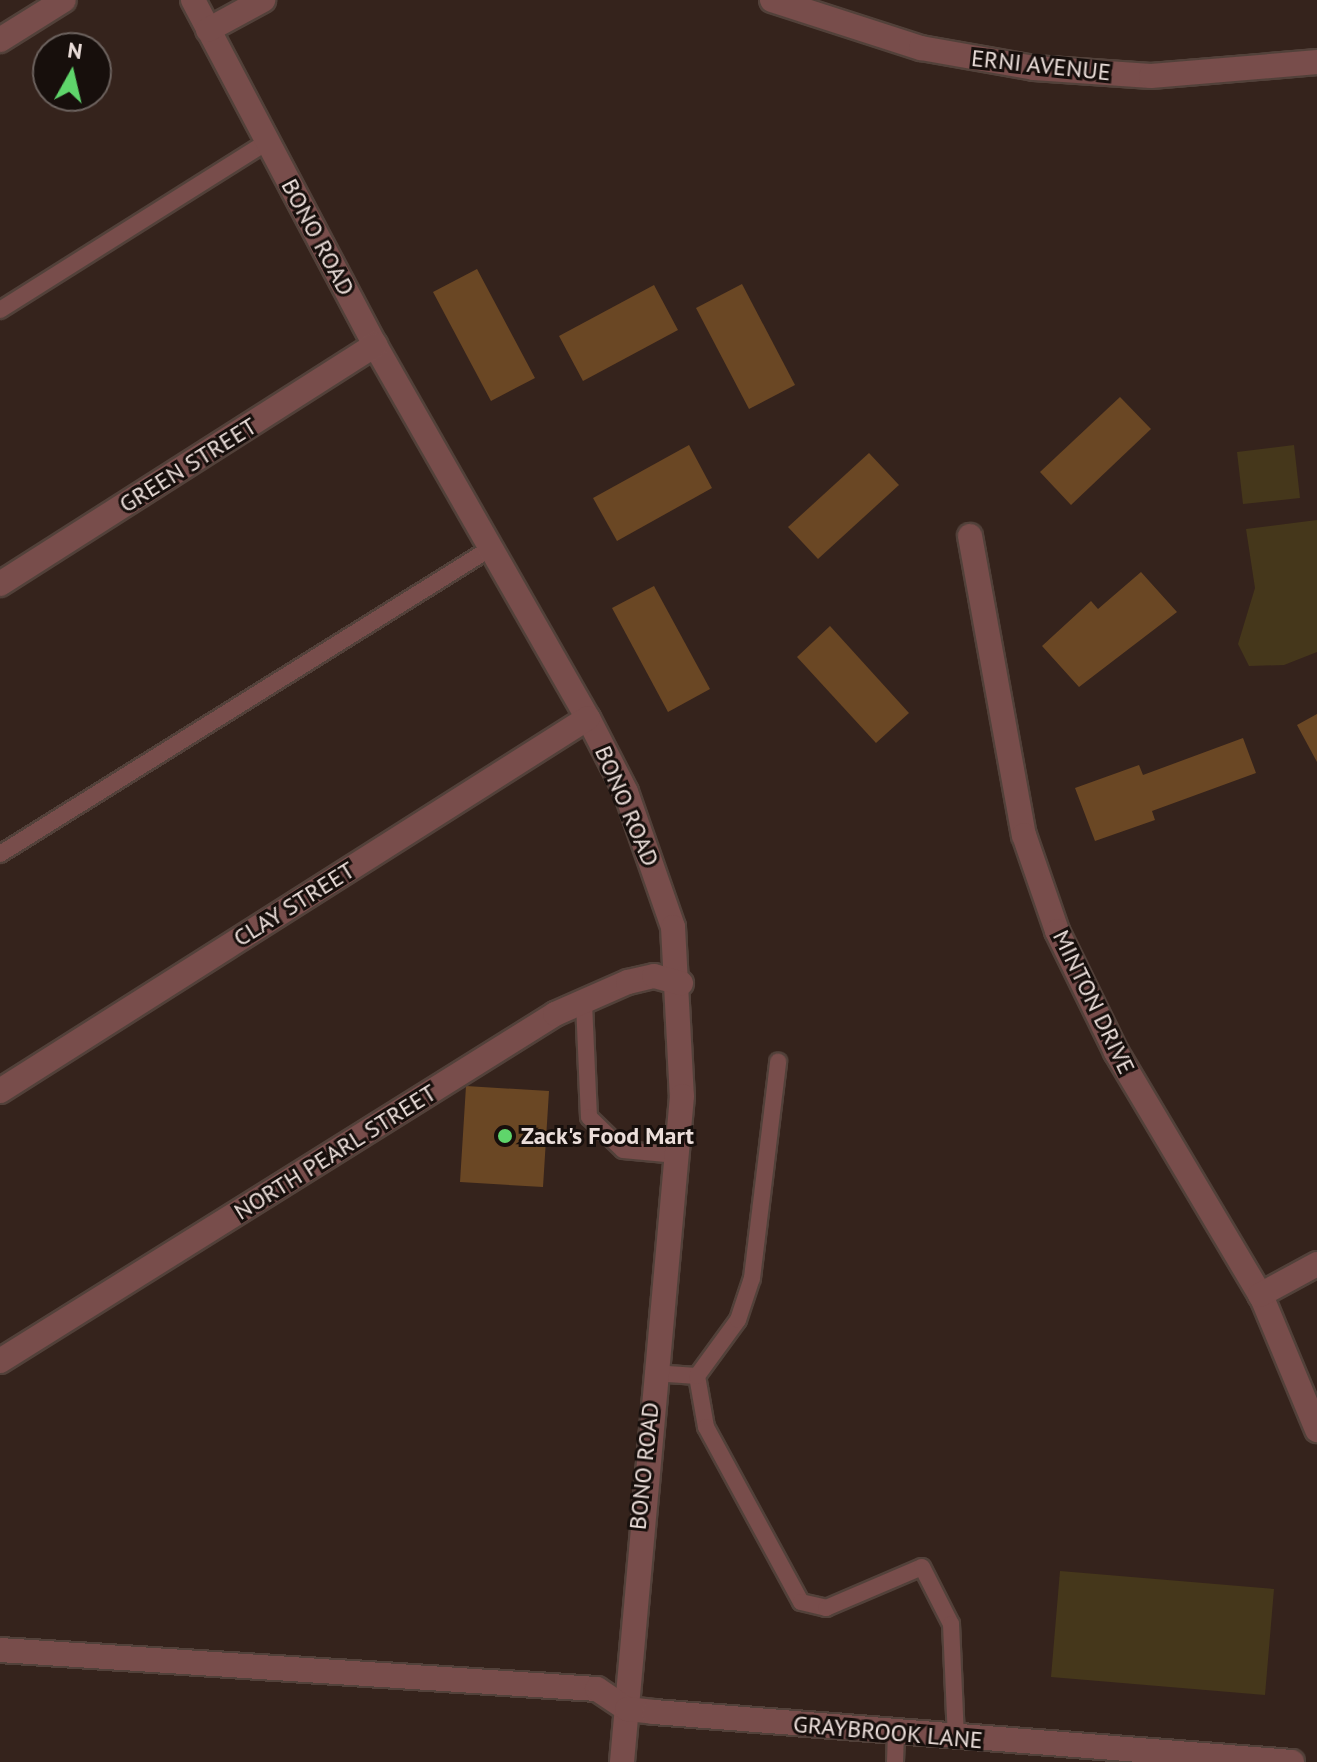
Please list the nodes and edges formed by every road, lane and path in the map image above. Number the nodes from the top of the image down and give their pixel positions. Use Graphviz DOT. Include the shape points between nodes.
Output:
graph roads {
  1 [pos="64,0"];
  2 [pos="193,0"];
  3 [pos="263,0"];
  4 [pos="772,0"];
  5 [pos="208,30"];
  6 [pos="0,40"];
  7 [pos="1317,62"];
  8 [pos="267,142"];
  9 [pos="0,310"];
  10 [pos="375,345"];
  11 [pos="970,536"];
  12 [pos="491,548"];
  13 [pos="0,584"];
  14 [pos="588,718"];
  15 [pos="0,854"];
  16 [pos="681,983"];
  17 [pos="584,1003"];
  18 [pos="778,1062"];
  19 [pos="0,1091"];
  20 [pos="677,1155"];
  21 [pos="1317,1264"];
  22 [pos="1260,1295"];
  23 [pos="0,1361"];
  24 [pos="653,1373"];
  25 [pos="697,1376"];
  26 [pos="1317,1430"];
  27 [pos="0,1650"];
  28 [pos="627,1709"];
  29 [pos="896,1733"];
  30 [pos="956,1738"];
  31 [pos="622,1762"];
  32 [pos="895,1762"];
  33 [pos="1292,1762"];
  1 -- 6 [label="street"];
  2 -- 5 [label="street, BONO ROAD"];
  3 -- 5 [label="street"];
  4 -- 7 [label="street, ERNI AVENUE" via="921,48 1034,68 1151,76"];
  5 -- 8 [label="street, BONO ROAD"];
  8 -- 9 [label="lane"];
  8 -- 10 [label="street, BONO ROAD"];
  10 -- 12 [label="street, BONO ROAD"];
  10 -- 13 [label="street, GREEN STREET"];
  11 -- 22 [label="street, MINTON DRIVE" via="1012,778 1057,931 1116,1052"];
  12 -- 14 [label="street, BONO ROAD"];
  12 -- 15 [label="lane"];
  14 -- 16 [label="street, BONO ROAD" via="666,899"];
  14 -- 19 [label="street, CLAY STREET"];
  16 -- 17 [label="street, NORTH PEARL STREET" via="654,976"];
  16 -- 20 [label="street, BONO ROAD"];
  17 -- 20 [label="lane" via="589,1117 623,1150"];
  17 -- 23 [label="street, NORTH PEARL STREET" via="555,1014"];
  18 -- 25 [label="lane" via="752,1278 738,1320"];
  20 -- 24 [label="street, BONO ROAD"];
  21 -- 22 [label="street"];
  22 -- 26 [label="street, MINTON DRIVE"];
  24 -- 25 [label="lane"];
  24 -- 28 [label="street, BONO ROAD"];
  25 -- 30 [label="lane" via="706,1427 801,1602 826,1608 922,1567 951,1624"];
  27 -- 28 [label="street" via="597,1689"];
  28 -- 29 [label="street, GRAYBROOK LANE"];
  28 -- 31 [label="street, BONO ROAD"];
  29 -- 30 [label="street, GRAYBROOK LANE"];
  29 -- 32 [label="lane"];
  30 -- 33 [label="street, GRAYBROOK LANE"];
}
